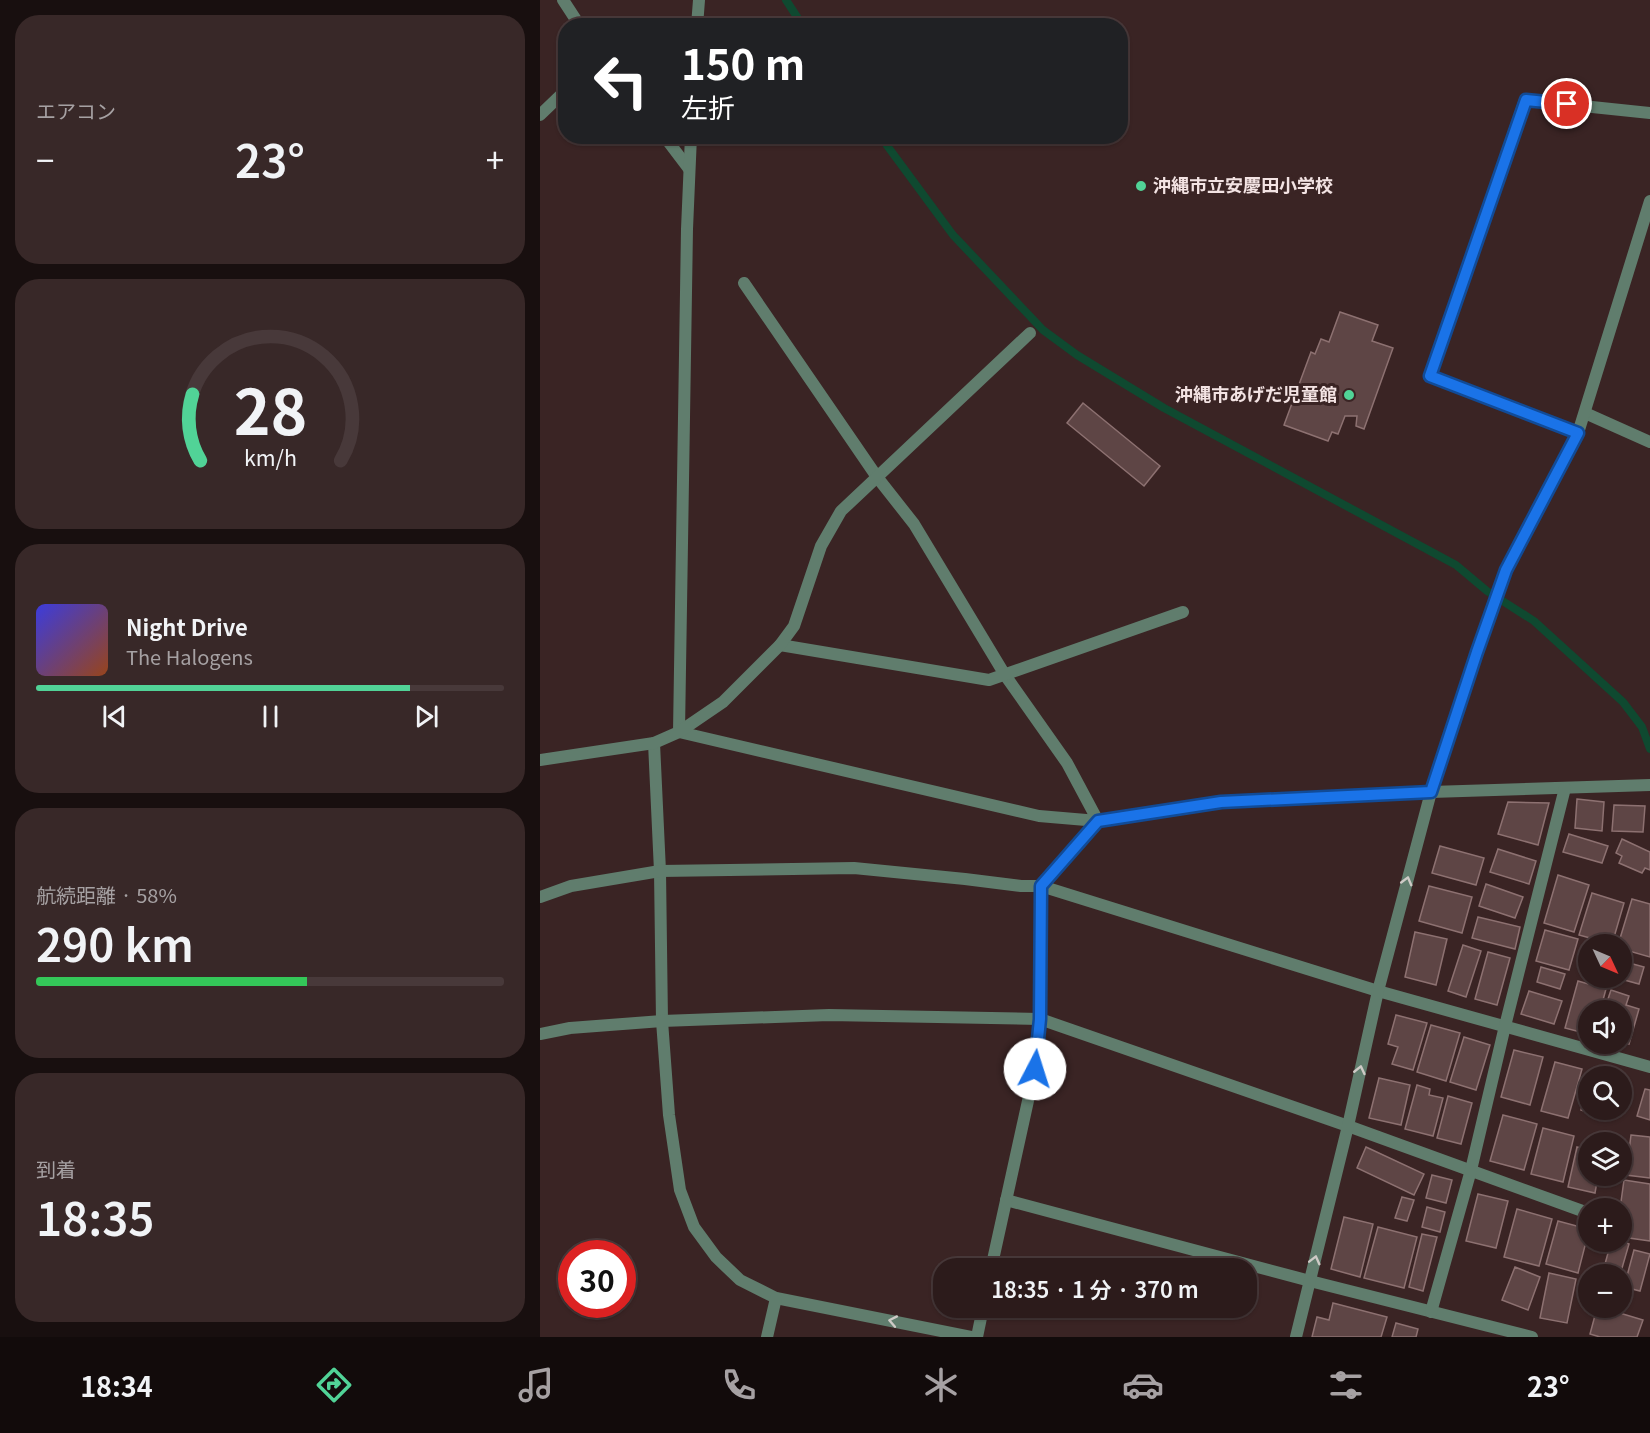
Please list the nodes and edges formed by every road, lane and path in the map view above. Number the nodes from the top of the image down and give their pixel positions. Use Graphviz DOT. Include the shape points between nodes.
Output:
graph roads {
  1 [pos="563,0"];
  2 [pos="699,0"];
  3 [pos="575,18"];
  4 [pos="698,18"];
  5 [pos="558,98"];
  6 [pos="1650,113"];
  7 [pos="540,115"];
  8 [pos="670,144"];
  9 [pos="691,144"];
  10 [pos="689,169"];
  11 [pos="1650,201"];
  12 [pos="744,284"];
  13 [pos="1030,333"];
  14 [pos="1585,413"];
  15 [pos="1578,433"];
  16 [pos="1650,442"];
  17 [pos="877,477"];
  18 [pos="1183,612"];
  19 [pos="780,645"];
  20 [pos="1005,675"];
  21 [pos="679,732"];
  22 [pos="654,742"];
  23 [pos="540,760"];
  24 [pos="1644,785"];
  25 [pos="1565,788"];
  26 [pos="1431,792"];
  27 [pos="1098,821"];
  28 [pos="660,872"];
  29 [pos="1041,886"];
  30 [pos="540,897"];
  31 [pos="1378,991"];
  32 [pos="1040,1019"];
  33 [pos="662,1021"];
  34 [pos="1505,1026"];
  35 [pos="540,1034"];
  36 [pos="1650,1066"];
  37 [pos="1348,1126"];
  38 [pos="1471,1170"];
  39 [pos="1006,1200"];
  40 [pos="1578,1209"];
  41 [pos="994,1258"];
  42 [pos="1310,1281"];
  43 [pos="771,1295"];
  44 [pos="1431,1312"];
  45 [pos="981,1318"];
  46 [pos="767,1337"];
  47 [pos="971,1337"];
  48 [pos="977,1337"];
  49 [pos="1296,1337"];
  50 [pos="1532,1337"];
  1 -- 3 [label="street"];
  2 -- 4 [label="street"];
  5 -- 7 [label="street"];
  6 -- 15 [label="street" via="1526,100 1430,376"];
  8 -- 10 [label="street"];
  9 -- 10 [label="street"];
  10 -- 21 [label="street"];
  11 -- 14 [label="street"];
  12 -- 17 [label="street"];
  13 -- 17 [label="street"];
  14 -- 15 [label="street"];
  14 -- 16 [label="street"];
  15 -- 26 [label="street" via="1506,570"];
  17 -- 19 [label="street" via="841,511 821,546 794,626"];
  17 -- 20 [label="street" via="914,524"];
  18 -- 20 [label="street"];
  19 -- 20 [label="street" via="989,680"];
  19 -- 21 [label="street" via="723,702"];
  20 -- 27 [label="street" via="1066,763"];
  21 -- 22 [label="street"];
  21 -- 27 [label="street" via="1039,816"];
  22 -- 23 [label="street"];
  22 -- 28 [label="street"];
  24 -- 25 [label="street"];
  25 -- 26 [label="street"];
  25 -- 34 [label="street"];
  26 -- 27 [label="street" via="1221,802"];
  31 -- 26 [label="street, one-way"];
  27 -- 29 [label="street"];
  28 -- 29 [label="street" via="854,868"];
  28 -- 30 [label="street" via="571,886"];
  28 -- 33 [label="street"];
  29 -- 31 [label="street"];
  29 -- 32 [label="street"];
  31 -- 34 [label="street"];
  37 -- 31 [label="street, one-way"];
  32 -- 33 [label="street" via="829,1015"];
  32 -- 37 [label="street"];
  32 -- 39 [label="street" via="1035,1069"];
  33 -- 35 [label="street"];
  33 -- 43 [label="street" via="680,1190 694,1227 716,1257 740,1280"];
  34 -- 36 [label="street"];
  34 -- 38 [label="street"];
  37 -- 38 [label="street"];
  42 -- 37 [label="street, one-way"];
  38 -- 40 [label="street"];
  38 -- 44 [label="street"];
  39 -- 41 [label="street"];
  39 -- 42 [label="street"];
  42 -- 44 [label="street"];
  42 -- 49 [label="street"];
  43 -- 46 [label="street"];
  47 -- 43 [label="street, one-way"];
  44 -- 50 [label="street"];
  45 -- 48 [label="street"];
}
